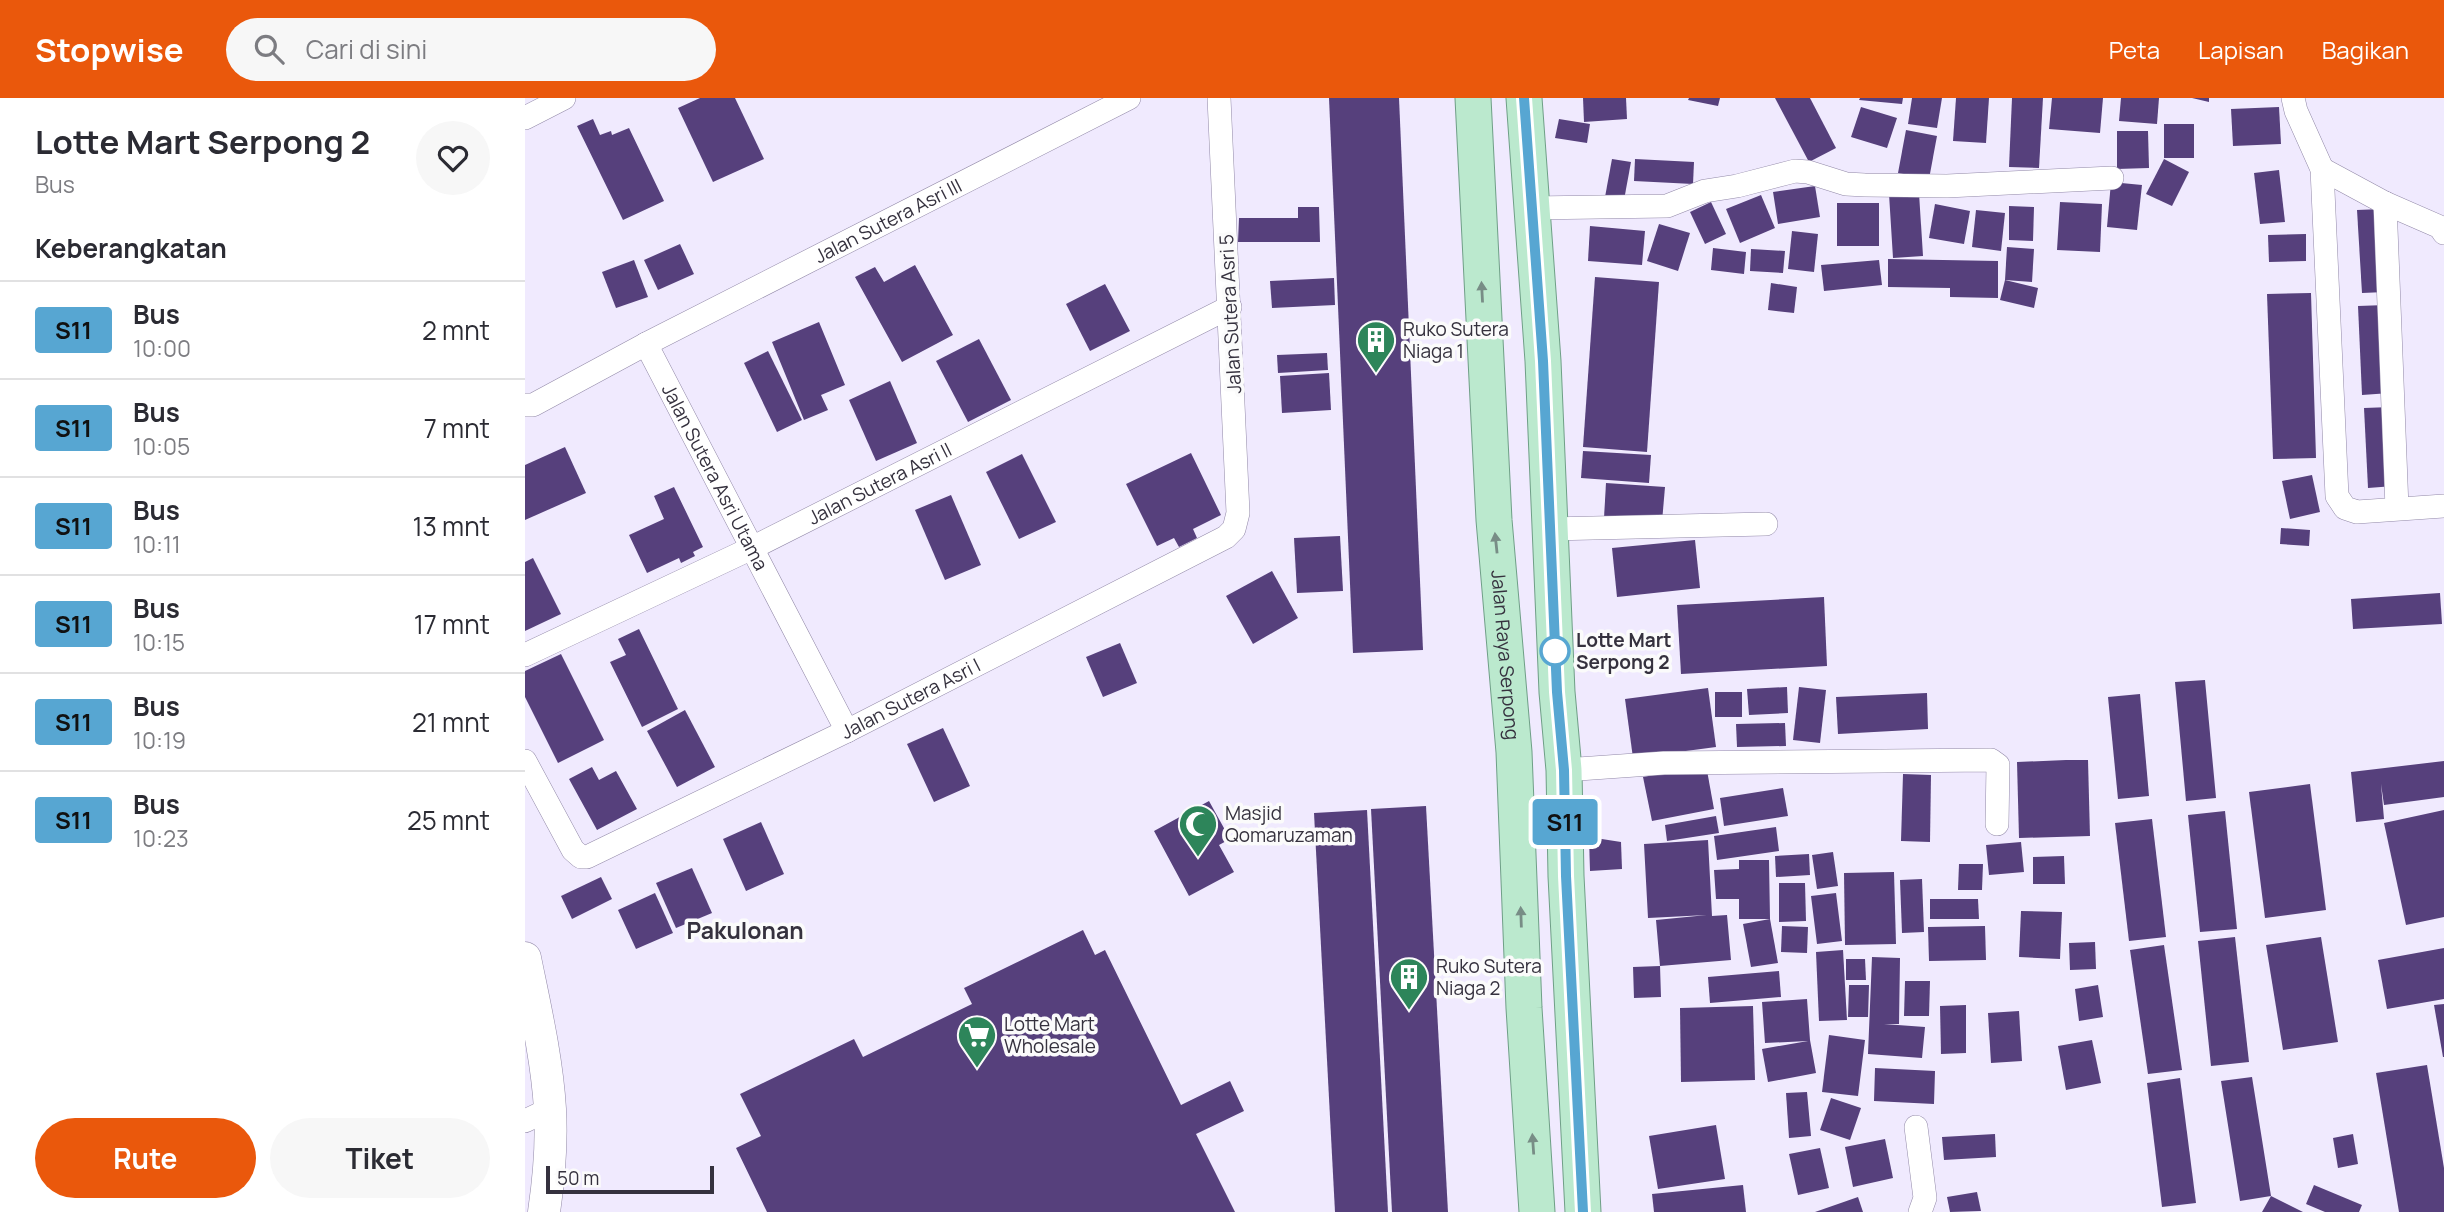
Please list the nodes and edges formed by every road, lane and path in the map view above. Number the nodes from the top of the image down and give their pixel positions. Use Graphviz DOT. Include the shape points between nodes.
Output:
graph roads {
  1 [pos="564,98"];
  2 [pos="1129,98"];
  3 [pos="1219,98"];
  4 [pos="1473,98"];
  5 [pos="1524,98"];
  6 [pos="2293,98"];
  7 [pos="530,109"];
  8 [pos="2322,169"];
  9 [pos="2112,178"];
  10 [pos="2385,204"];
  11 [pos="1532,208"];
  12 [pos="2444,233"];
  13 [pos="1230,307"];
  14 [pos="646,344"];
  15 [pos="525,405"];
  16 [pos="2444,506"];
  17 [pos="2397,508"];
  18 [pos="1766,524"];
  19 [pos="1234,529"];
  20 [pos="1550,529"];
  21 [pos="753,548"];
  22 [pos="525,655"];
  23 [pos="847,731"];
  24 [pos="525,761"];
  25 [pos="1564,770"];
  26 [pos="1997,824"];
  27 [pos="525,958"];
  28 [pos="537,1115"];
  29 [pos="1916,1127"];
  30 [pos="544,1212"];
  31 [pos="1538,1212"];
  32 [pos="1583,1212"];
  33 [pos="1920,1212"];
  1 -- 7 [label="street"];
  2 -- 14 [label="street, Jalan Sutera Asri III"];
  3 -- 13 [label="street, Jalan Sutera Asri 5"];
  31 -- 4 [label="main road, Jalan Raya Serpong, one-way" via="1514,752 1494,520"];
  5 -- 11 [label="main road"];
  6 -- 8 [label="street"];
  8 -- 10 [label="street"];
  8 -- 17 [label="street" via="2337,496 2345,508 2357,512"];
  9 -- 11 [label="street" via="1865,185 1795,171 1705,191 1667,206"];
  10 -- 12 [label="street" via="2440,227"];
  10 -- 17 [label="street"];
  11 -- 20 [label="main road"];
  13 -- 19 [label="street, Jalan Sutera Asri 5" via="1238,513"];
  13 -- 21 [label="street, Jalan Sutera Asri II"];
  14 -- 15 [label="street" via="533,405"];
  14 -- 21 [label="street, Jalan Sutera Asri Utama"];
  16 -- 17 [label="street"];
  18 -- 20 [label="street"];
  19 -- 23 [label="street, Jalan Sutera Asri I"];
  20 -- 25 [label="main road"];
  21 -- 22 [label="street, Jalan Sutera Asri II"];
  21 -- 23 [label="street, Jalan Sutera Asri Utama"];
  23 -- 24 [label="street, Jalan Sutera Asri I" via="581,857"];
  25 -- 26 [label="street" via="1664,762 1991,760 1998,765"];
  25 -- 32 [label="main road"];
  27 -- 28 [label="street" via="535,1009"];
  28 -- 30 [label="street" via="549,1179"];
  29 -- 33 [label="street" via="1925,1198"];
}
